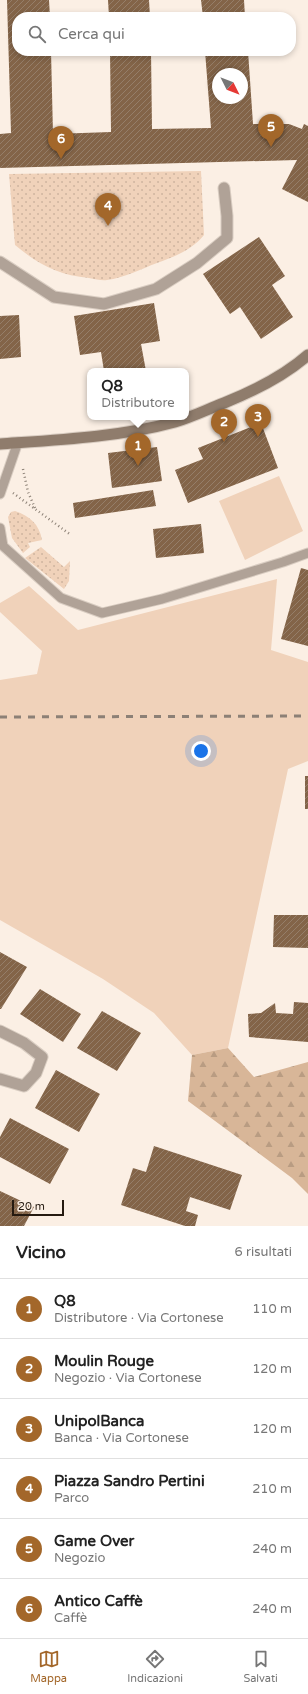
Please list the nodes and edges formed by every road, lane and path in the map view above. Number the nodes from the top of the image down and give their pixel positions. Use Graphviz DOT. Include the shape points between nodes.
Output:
graph roads {
  1 [pos="224,188"];
  2 [pos="0,262"];
  3 [pos="308,355"];
  4 [pos="189,417"];
  5 [pos="181,420"];
  6 [pos="18,442"];
  7 [pos="0,444"];
  8 [pos="3,485"];
  9 [pos="0,494"];
  10 [pos="35,509"];
  11 [pos="0,528"];
  12 [pos="71,535"];
  13 [pos="308,553"];
  14 [pos="0,1031"];
  15 [pos="0,1079"];
  1 -- 2 [label="street" via="227,238 197,263 156,289 104,304 54,297"];
  3 -- 4 [label="main road" via="297,365 252,392"];
  5 -- 6 [label="main road" via="138,429"];
  6 -- 7 [label="main road"];
  6 -- 8 [label="lane"];
  6 -- 10 [label="path" via="28,492"];
  8 -- 9 [label="lane"];
  8 -- 10 [label="path"];
  10 -- 12 [label="path"];
  11 -- 13 [label="lane" via="3,546 61,598 102,613 162,599"];
  14 -- 15 [label="street" via="24,1043 42,1057 36,1073 24,1086"];
}
